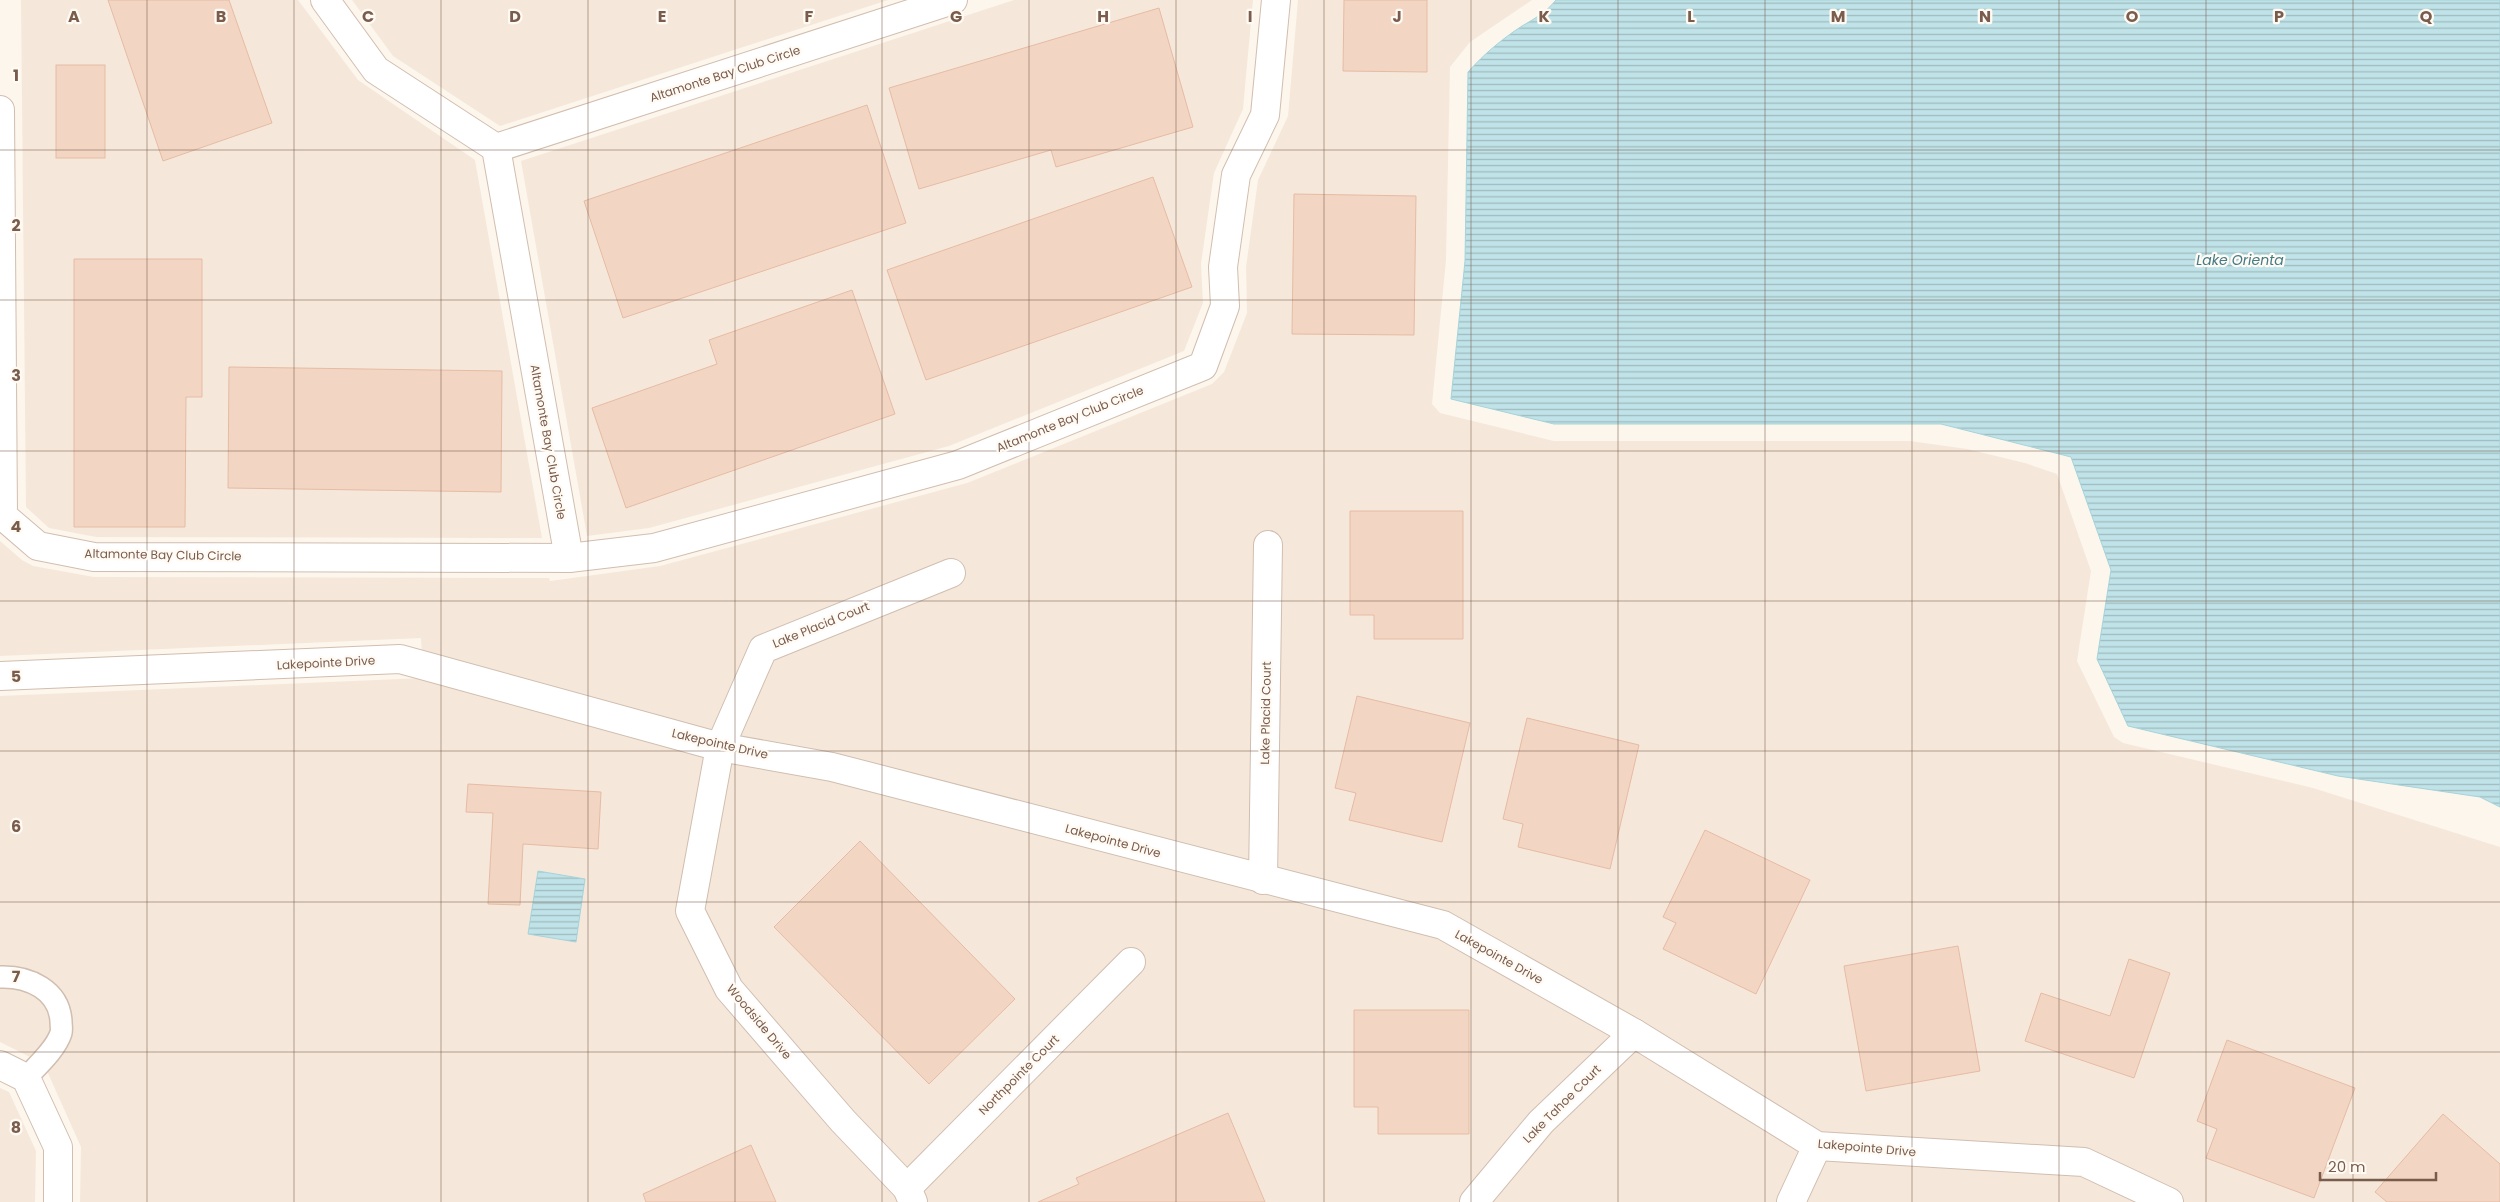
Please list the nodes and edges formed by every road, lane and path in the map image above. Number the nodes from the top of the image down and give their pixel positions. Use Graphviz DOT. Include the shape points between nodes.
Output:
graph roads {
  1 [pos="325,0"];
  2 [pos="953,0"];
  3 [pos="1276,0"];
  4 [pos="0,110"];
  5 [pos="496,148"];
  6 [pos="0,161"];
  7 [pos="1268,545"];
  8 [pos="569,558"];
  9 [pos="951,573"];
  10 [pos="0,676"];
  11 [pos="720,747"];
  12 [pos="1263,880"];
  13 [pos="1131,962"];
  14 [pos="0,977"];
  15 [pos="1634,1033"];
  16 [pos="0,1066"];
  17 [pos="26,1078"];
  18 [pos="1817,1146"];
  19 [pos="910,1195"];
  20 [pos="2165,1201"];
  21 [pos="58,1202"];
  22 [pos="1474,1202"];
  23 [pos="1791,1202"];
  1 -- 5 [label="street" via="376,70"];
  2 -- 5 [label="street, Altamonte Bay Club Circle"];
  3 -- 8 [label="street, Altamonte Bay Club Circle" via="1265,115 1236,175 1223,266 1225,306 1203,366 958,464 654,548"];
  4 -- 6 [label="street, Altamonte Bay Club Circle"];
  5 -- 8 [label="street, Altamonte Bay Club Circle"];
  6 -- 8 [label="street, Altamonte Bay Club Circle" via="4,516 38,546 94,557"];
  7 -- 12 [label="street, Lake Placid Court"];
  9 -- 11 [label="street, Lake Placid Court" via="763,649"];
  10 -- 11 [label="street, Lakepointe Drive" via="400,659"];
  11 -- 12 [label="street, Lakepointe Drive" via="832,767"];
  11 -- 19 [label="street, Woodside Drive" via="690,911 728,989"];
  12 -- 15 [label="street, Lakepointe Drive" via="1443,925"];
  13 -- 19 [label="street, Northpointe Court"];
  14 -- 17 [label="lane" via="19,978 38,985 49,992 60,1010 62,1032"];
  15 -- 18 [label="street, Lakepointe Drive"];
  15 -- 22 [label="street, Lake Tahoe Court" via="1541,1122"];
  16 -- 17 [label="street"];
  17 -- 21 [label="street" via="58,1147"];
  18 -- 20 [label="street, Lakepointe Drive" via="2084,1162"];
  18 -- 23 [label="street"];
}
